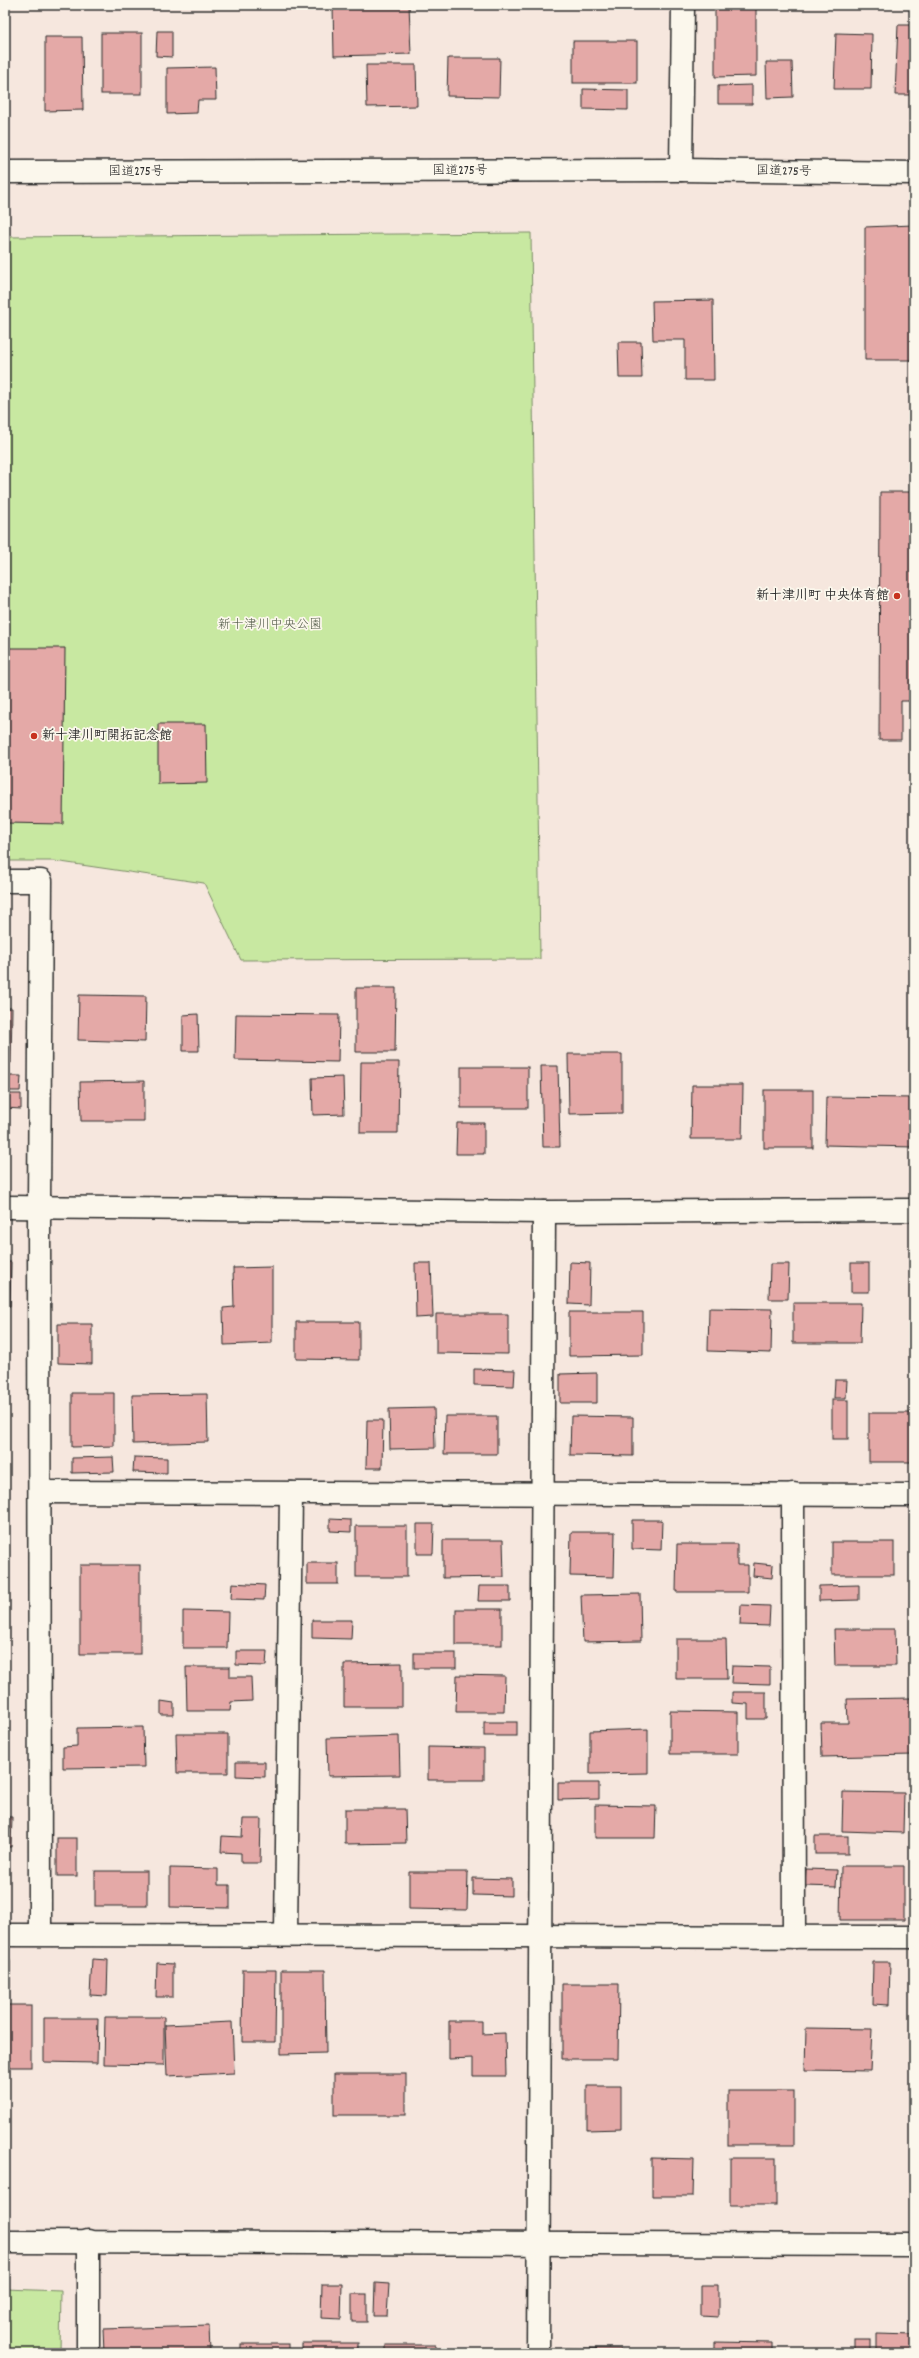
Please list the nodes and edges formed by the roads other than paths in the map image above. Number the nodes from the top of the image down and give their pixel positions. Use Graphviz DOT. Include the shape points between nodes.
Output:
graph roads {
  1 [pos="683,5"];
  2 [pos="681,170"];
  3 [pos="5,172"];
  4 [pos="914,173"];
  5 [pos="5,881"];
  6 [pos="39,1206"];
  7 [pos="5,1207"];
  8 [pos="914,1210"];
  9 [pos="544,1212"];
  10 [pos="40,1492"];
  11 [pos="290,1493"];
  12 [pos="543,1494"];
  13 [pos="793,1494"];
  14 [pos="914,1495"];
  15 [pos="40,1934"];
  16 [pos="286,1934"];
  17 [pos="5,1935"];
  18 [pos="539,1936"];
  19 [pos="794,1937"];
  20 [pos="914,1937"];
  21 [pos="88,2241"];
  22 [pos="5,2242"];
  23 [pos="537,2245"];
  24 [pos="914,2245"];
  25 [pos="88,2353"];
  26 [pos="538,2353"];
  1 -- 2 [label="main road"];
  2 -- 3 [label="main road, 国道275号"];
  2 -- 4 [label="main road, 国道275号"];
  5 -- 6 [label="main road" via="41,880"];
  6 -- 7 [label="main road"];
  6 -- 9 [label="main road"];
  6 -- 10 [label="main road"];
  8 -- 9 [label="main road"];
  9 -- 12 [label="main road"];
  10 -- 11 [label="main road"];
  10 -- 15 [label="main road"];
  11 -- 12 [label="main road"];
  11 -- 16 [label="main road"];
  12 -- 13 [label="main road"];
  12 -- 18 [label="main road"];
  13 -- 14 [label="main road"];
  13 -- 19 [label="main road"];
  15 -- 16 [label="main road"];
  15 -- 17 [label="main road"];
  16 -- 18 [label="main road"];
  18 -- 19 [label="main road"];
  18 -- 23 [label="main road"];
  19 -- 20 [label="main road"];
  21 -- 22 [label="main road"];
  21 -- 23 [label="main road"];
  21 -- 25 [label="main road"];
  23 -- 24 [label="main road"];
  23 -- 26 [label="main road"];
}
